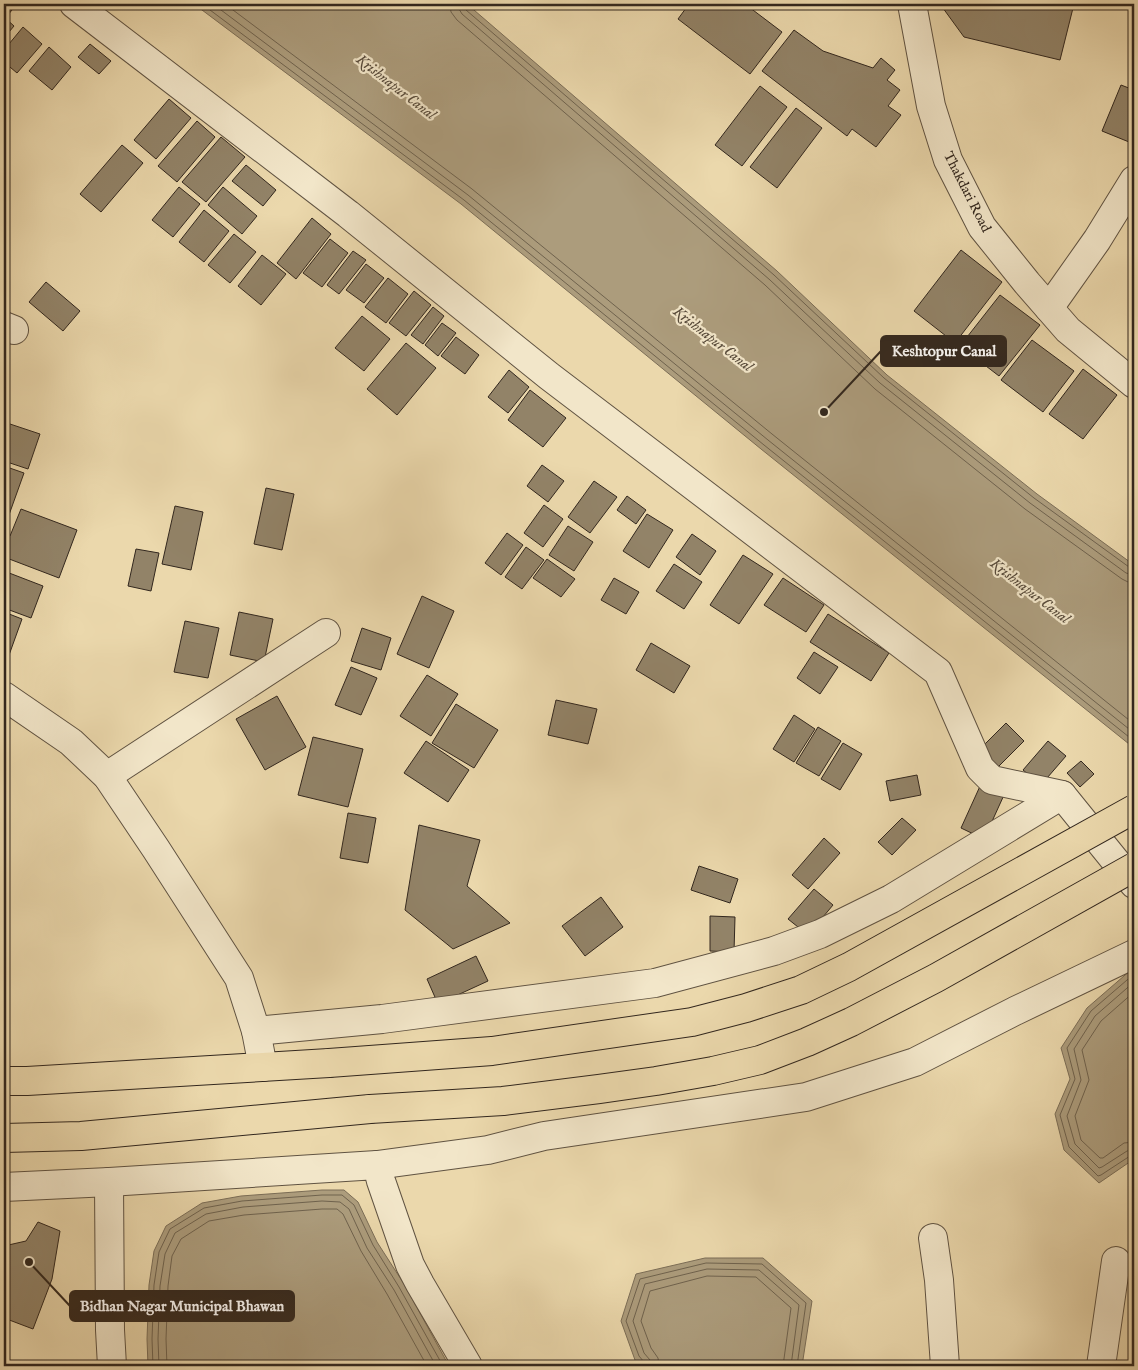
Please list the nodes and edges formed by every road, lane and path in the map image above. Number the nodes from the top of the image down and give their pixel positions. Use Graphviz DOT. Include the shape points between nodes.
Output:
graph roads {
  1 [pos="74,4"];
  2 [pos="912,4"];
  3 [pos="1134,180"];
  4 [pos="1049,308"];
  5 [pos="1134,384"];
  6 [pos="326,633"];
  7 [pos="4,696"];
  8 [pos="106,776"];
  9 [pos="1062,795"];
  10 [pos="1134,809"];
  11 [pos="1134,867"];
  12 [pos="1134,884"];
  13 [pos="1134,954"];
  14 [pos="256,1030"];
  15 [pos="263,1067"];
  16 [pos="4,1081"];
  17 [pos="4,1138"];
  18 [pos="377,1165"];
  19 [pos="109,1182"];
  20 [pos="4,1187"];
  21 [pos="933,1238"];
  22 [pos="1116,1260"];
  23 [pos="112,1366"];
  24 [pos="468,1366"];
  25 [pos="945,1366"];
  26 [pos="1101,1366"];
  1 -- 9 [label="street" via="348,214 549,376 938,672 980,768 992,780"];
  2 -- 4 [label="street, Thakdari Road" via="932,106 948,160 982,227"];
  3 -- 4 [label="street"];
  4 -- 5 [label="street, Thakdari Road" via="1068,330"];
  6 -- 8 [label="street"];
  7 -- 8 [label="street" via="71,742"];
  8 -- 14 [label="street" via="239,978"];
  9 -- 12 [label="street"];
  9 -- 14 [label="street" via="891,899 820,934 774,951 655,983 382,1019"];
  10 -- 15 [label="main road, bridge" via="849,967 801,990 746,1008 692,1022 502,1050"];
  11 -- 17 [label="main road, bridge" via="860,1018 760,1060 665,1080 503,1101 370,1109 81,1136"];
  13 -- 18 [label="street" via="915,1062 806,1097 544,1136 488,1150"];
  14 -- 15 [label="street"];
  15 -- 16 [label="main road"];
  18 -- 19 [label="street"];
  18 -- 24 [label="street" via="410,1265"];
  19 -- 20 [label="street"];
  19 -- 23 [label="street"];
  21 -- 25 [label="street"];
  22 -- 26 [label="street"];
}
